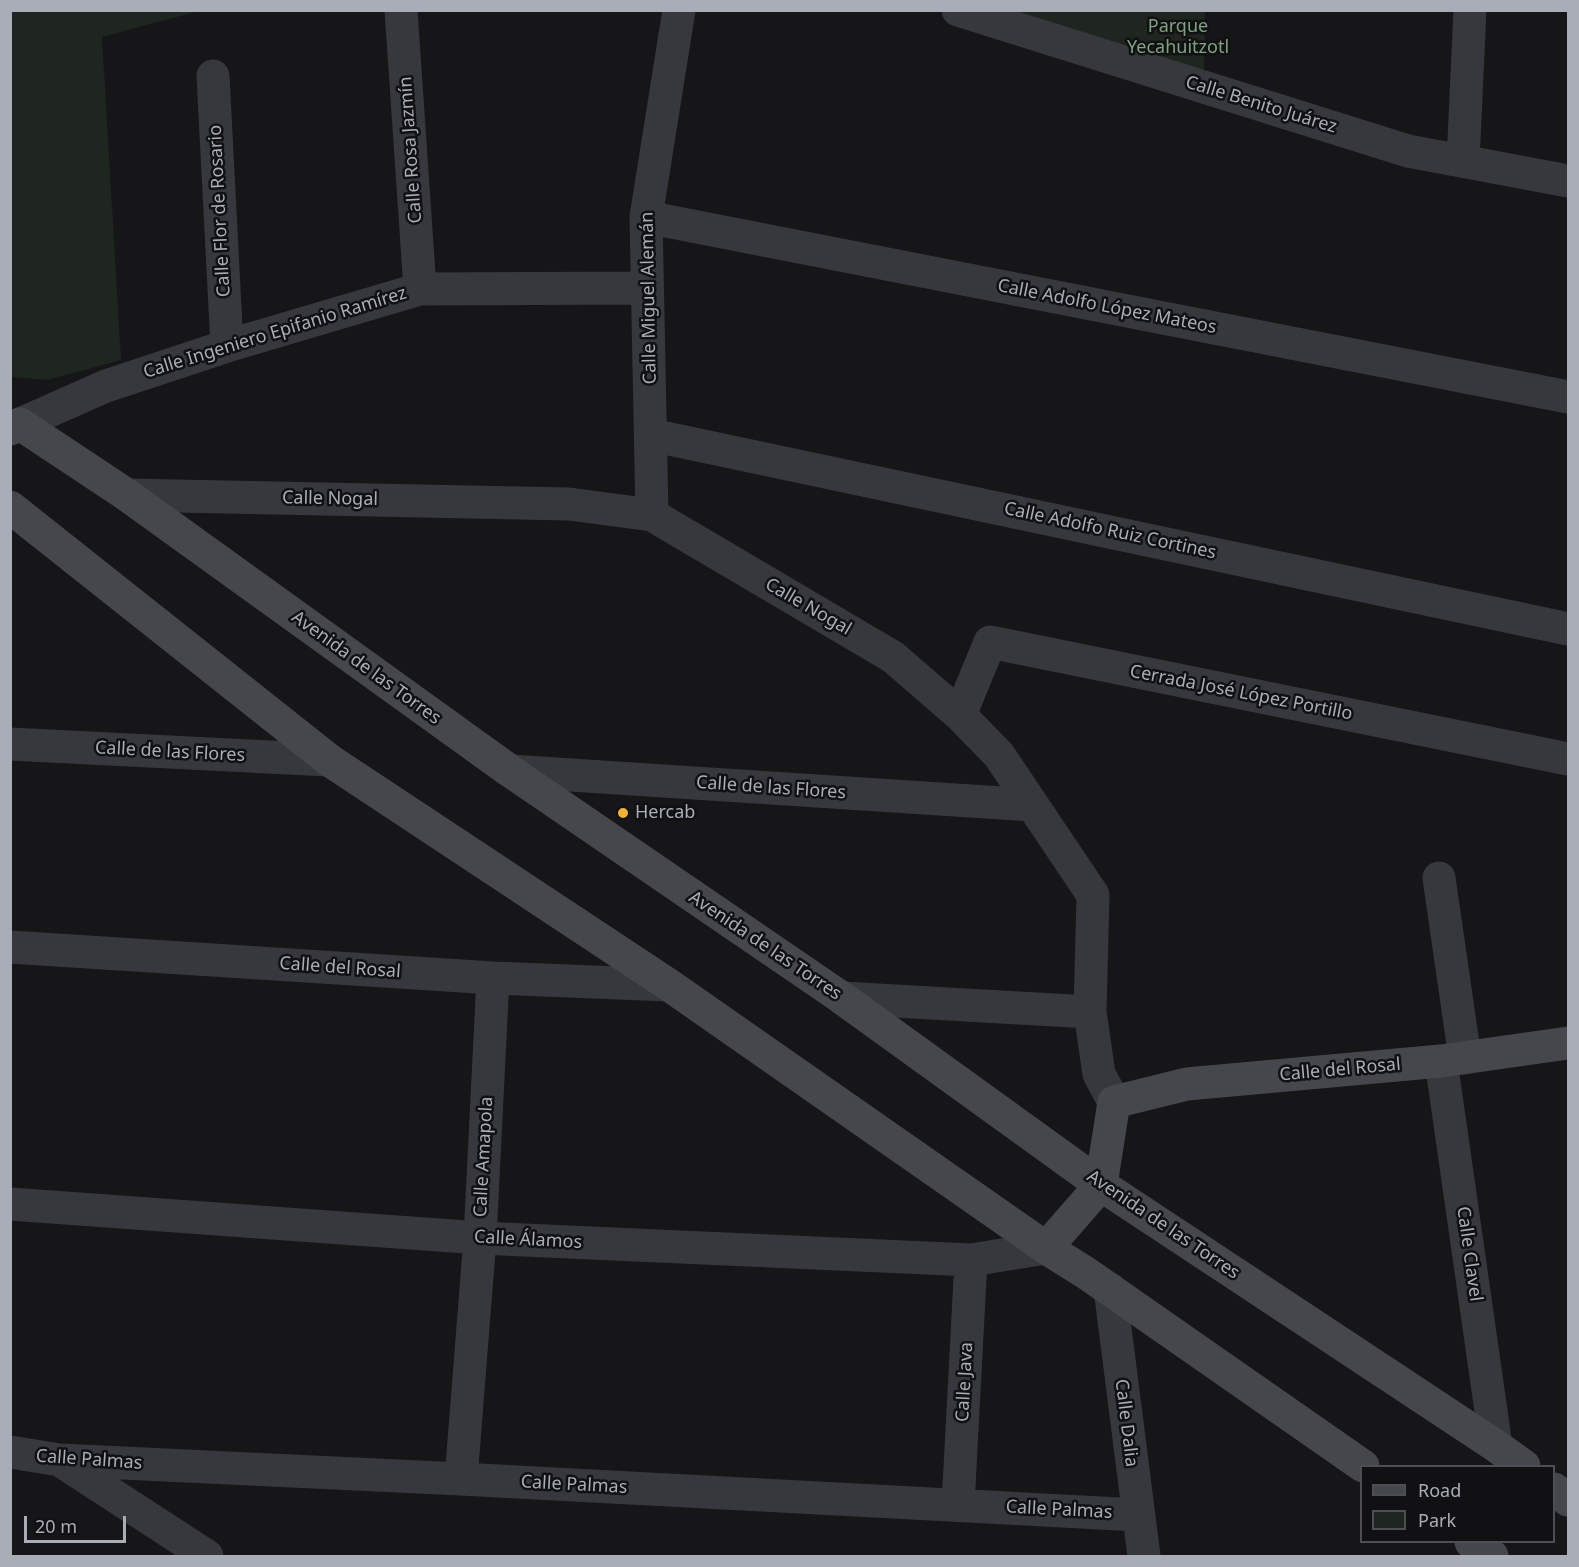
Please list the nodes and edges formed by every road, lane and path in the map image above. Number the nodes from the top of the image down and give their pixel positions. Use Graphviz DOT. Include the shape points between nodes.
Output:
graph roads {
  1 [pos="401,10"];
  2 [pos="679,10"];
  3 [pos="958,10"];
  4 [pos="1470,10"];
  5 [pos="213,76"];
  6 [pos="1463,161"];
  7 [pos="1569,181"];
  8 [pos="646,217"];
  9 [pos="647,288"];
  10 [pos="420,289"];
  11 [pos="227,346"];
  12 [pos="1569,398"];
  13 [pos="15,427"];
  14 [pos="651,435"];
  15 [pos="127,495"];
  16 [pos="10,507"];
  17 [pos="652,515"];
  18 [pos="1569,629"];
  19 [pos="960,715"];
  20 [pos="10,744"];
  21 [pos="1569,759"];
  22 [pos="329,760"];
  23 [pos="510,771"];
  24 [pos="1032,804"];
  25 [pos="1439,878"];
  26 [pos="10,947"];
  27 [pos="494,978"];
  28 [pos="669,985"];
  29 [pos="842,998"];
  30 [pos="1090,1012"];
  31 [pos="1569,1043"];
  32 [pos="1453,1060"];
  33 [pos="1114,1102"];
  34 [pos="1101,1185"];
  35 [pos="10,1204"];
  36 [pos="480,1238"];
  37 [pos="1046,1248"];
  38 [pos="971,1260"];
  39 [pos="1110,1289"];
  40 [pos="1496,1446"];
  41 [pos="10,1452"];
  42 [pos="60,1460"];
  43 [pos="1361,1465"];
  44 [pos="1521,1465"];
  45 [pos="461,1479"];
  46 [pos="1555,1490"];
  47 [pos="1569,1500"];
  48 [pos="958,1505"];
  49 [pos="1137,1515"];
  50 [pos="1472,1543"];
  51 [pos="207,1557"];
  52 [pos="1144,1557"];
  53 [pos="1492,1557"];
  1 -- 10 [label="street, Calle Rosa Jazmín"];
  2 -- 8 [label="street, Calle Miguel Alemán"];
  3 -- 6 [label="street, Calle Benito Juárez" via="1407,151"];
  4 -- 6 [label="street"];
  5 -- 11 [label="street, Calle Flor de Rosario"];
  6 -- 7 [label="street, Calle Benito Juárez"];
  8 -- 9 [label="street, Calle Miguel Alemán"];
  8 -- 12 [label="street, Calle Adolfo López Mateos"];
  9 -- 10 [label="street, Calle Ingeniero Epifanio Ramírez"];
  9 -- 14 [label="street, Calle Miguel Alemán"];
  10 -- 11 [label="street, Calle Ingeniero Epifanio Ramírez"];
  11 -- 13 [label="street, Calle Ingeniero Epifanio Ramírez" via="106,386"];
  13 -- 15 [label="street, Avenida de las Torres"];
  14 -- 17 [label="street, Calle Miguel Alemán"];
  14 -- 18 [label="street, Calle Adolfo Ruiz Cortines"];
  15 -- 17 [label="street, Calle Nogal" via="569,504"];
  15 -- 23 [label="street, Avenida de las Torres"];
  16 -- 22 [label="street"];
  17 -- 19 [label="street, Calle Nogal" via="893,657"];
  19 -- 21 [label="street, Cerrada José López Portillo" via="990,642"];
  19 -- 24 [label="street, Calle Nogal" via="999,755"];
  20 -- 22 [label="street, Calle de las Flores"];
  22 -- 28 [label="street"];
  23 -- 24 [label="street, Calle de las Flores"];
  23 -- 29 [label="street, Avenida de las Torres"];
  24 -- 30 [label="street, Calle Nogal" via="1093,895"];
  25 -- 32 [label="street, Calle Clavel"];
  26 -- 27 [label="street, Calle del Rosal"];
  27 -- 28 [label="street, Calle del Rosal"];
  27 -- 36 [label="street, Calle Amapola"];
  28 -- 37 [label="street"];
  29 -- 30 [label="street"];
  29 -- 34 [label="street, Avenida de las Torres"];
  30 -- 33 [label="street, Calle Nogal" via="1099,1074"];
  31 -- 32 [label="street, Calle del Rosal"];
  32 -- 33 [label="street, Calle del Rosal" via="1187,1084"];
  32 -- 40 [label="street, Calle Clavel"];
  33 -- 34 [label="street"];
  34 -- 37 [label="street"];
  34 -- 40 [label="street, Avenida de las Torres"];
  35 -- 36 [label="street, Calle Álamos"];
  36 -- 38 [label="street, Calle Álamos"];
  36 -- 45 [label="street, Calle Amapola"];
  37 -- 38 [label="street, Calle Álamos"];
  37 -- 39 [label="street"];
  38 -- 48 [label="street, Calle Java"];
  39 -- 43 [label="street"];
  39 -- 49 [label="street, Calle Dalia"];
  40 -- 44 [label="street, Avenida de las Torres"];
  41 -- 42 [label="street, Calle Palmas"];
  42 -- 45 [label="street, Calle Palmas"];
  42 -- 51 [label="street"];
  45 -- 48 [label="street, Calle Palmas"];
  46 -- 47 [label="street"];
  48 -- 49 [label="street, Calle Palmas"];
  49 -- 52 [label="street, Calle Dalia"];
  50 -- 53 [label="street"];
}
